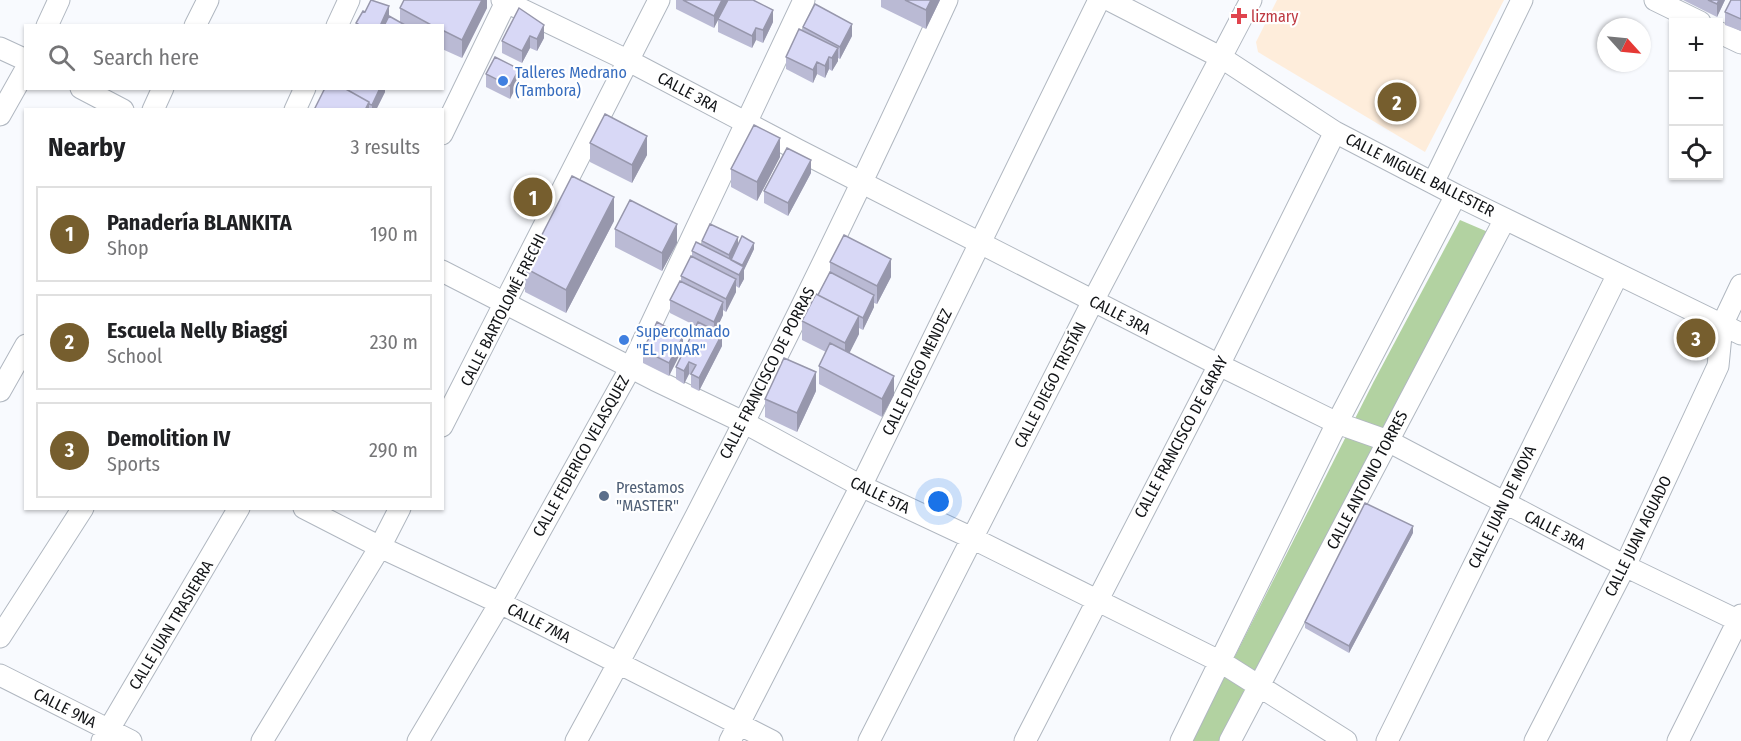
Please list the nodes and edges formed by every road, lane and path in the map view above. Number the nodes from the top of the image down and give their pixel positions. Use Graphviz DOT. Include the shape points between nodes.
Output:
graph roads {
  1 [pos="59,0"];
  2 [pos="208,0"];
  3 [pos="349,0"];
  4 [pos="659,0"];
  5 [pos="804,0"];
  6 [pos="947,0"];
  7 [pos="1100,0"];
  8 [pos="1109,0"];
  9 [pos="1251,0"];
  10 [pos="1522,0"];
  11 [pos="1655,0"];
  12 [pos="505,1"];
  13 [pos="1692,18"];
  14 [pos="48,24"];
  15 [pos="196,24"];
  16 [pos="338,24"];
  17 [pos="1723,34"];
  18 [pos="1741,43"];
  19 [pos="0,48"];
  20 [pos="1222,58"];
  21 [pos="24,59"];
  22 [pos="629,61"];
  23 [pos="24,73"];
  24 [pos="85,90"];
  25 [pos="162,90"];
  26 [pos="304,90"];
  27 [pos="119,108"];
  28 [pos="154,108"];
  29 [pos="296,108"];
  30 [pos="0,115"];
  31 [pos="745,122"];
  32 [pos="444,130"];
  33 [pos="1335,132"];
  34 [pos="863,183"];
  35 [pos="1433,183"];
  36 [pos="1456,195"];
  37 [pos="1504,219"];
  38 [pos="980,243"];
  39 [pos="444,272"];
  40 [pos="1618,274"];
  41 [pos="1741,285"];
  42 [pos="1093,301"];
  43 [pos="507,303"];
  44 [pos="1732,329"];
  45 [pos="17,357"];
  46 [pos="1219,365"];
  47 [pos="631,367"];
  48 [pos="0,391"];
  49 [pos="444,422"];
  50 [pos="743,422"];
  51 [pos="1337,423"];
  52 [pos="1388,441"];
  53 [pos="861,486"];
  54 [pos="1504,503"];
  55 [pos="82,510"];
  56 [pos="238,510"];
  57 [pos="308,510"];
  58 [pos="399,510"];
  59 [pos="972,538"];
  60 [pos="380,547"];
  61 [pos="1625,566"];
  62 [pos="1096,599"];
  63 [pos="500,603"];
  64 [pos="1740,619"];
  65 [pos="0,637"];
  66 [pos="1221,662"];
  67 [pos="619,663"];
  68 [pos="0,675"];
  69 [pos="1259,685"];
  70 [pos="735,732"];
  71 [pos="105,735"];
  72 [pos="131,741"];
  73 [pos="262,741"];
  74 [pos="418,741"];
  75 [pos="576,741"];
  76 [pos="772,741"];
  77 [pos="869,741"];
  78 [pos="1025,741"];
  79 [pos="1181,741"];
  80 [pos="1230,741"];
  81 [pos="1346,741"];
  82 [pos="1387,741"];
  83 [pos="1535,741"];
  84 [pos="1678,741"];
  1 -- 14 [label="street"];
  2 -- 15 [label="street"];
  3 -- 16 [label="street"];
  4 -- 22 [label="street, CALLE BARTOLOMÉ FRECHI"];
  5 -- 31 [label="street, CALLE FEDERICO VELASQUEZ"];
  6 -- 34 [label="street, CALLE FRANCISCO DE PORRAS"];
  7 -- 38 [label="street, CALLE DIEGO MENDEZ"];
  8 -- 20 [label="street, CALLE MIGUEL BALLESTER"];
  9 -- 20 [label="street, CALLE DIEGO TRISTÁN"];
  10 -- 35 [label="street"];
  11 -- 13 [label="street"];
  12 -- 22 [label="street, CALLE 3RA"];
  12 -- 32 [label="street"];
  17 -- 18 [label="street"];
  19 -- 21 [label="street"];
  20 -- 33 [label="street, CALLE MIGUEL BALLESTER"];
  20 -- 42 [label="street, CALLE DIEGO TRISTÁN"];
  22 -- 31 [label="street, CALLE 3RA"];
  22 -- 43 [label="street, CALLE BARTOLOMÉ FRECHI"];
  23 -- 30 [label="street"];
  24 -- 27 [label="street"];
  25 -- 28 [label="street"];
  26 -- 29 [label="street"];
  31 -- 34 [label="street, CALLE 3RA"];
  31 -- 47 [label="street, CALLE FEDERICO VELASQUEZ"];
  33 -- 35 [label="street, CALLE MIGUEL BALLESTER"];
  33 -- 46 [label="street, CALLE FRANCISCO DE GARAY"];
  34 -- 38 [label="street, CALLE 3RA"];
  34 -- 50 [label="street, CALLE FRANCISCO DE PORRAS"];
  35 -- 36 [label="street, CALLE MIGUEL BALLESTER"];
  36 -- 37 [label="street, CALLE MIGUEL BALLESTER"];
  36 -- 51 [label="street"];
  37 -- 40 [label="street, CALLE MIGUEL BALLESTER"];
  37 -- 52 [label="street, CALLE ANTONIO TORRES"];
  38 -- 42 [label="street, CALLE 3RA"];
  38 -- 53 [label="street, CALLE DIEGO MENDEZ"];
  39 -- 43 [label="street, CALLE 5TA"];
  40 -- 44 [label="street, CALLE MIGUEL BALLESTER"];
  40 -- 54 [label="street, CALLE JUAN DE MOYA"];
  41 -- 44 [label="street, CALLE JUAN AGUADO"];
  42 -- 46 [label="street, CALLE 3RA"];
  42 -- 59 [label="street, CALLE DIEGO TRISTÁN"];
  43 -- 47 [label="street, CALLE 5TA"];
  43 -- 49 [label="street, CALLE BARTOLOMÉ FRECHI"];
  44 -- 61 [label="street, CALLE JUAN AGUADO"];
  45 -- 48 [label="street"];
  46 -- 51 [label="street, CALLE 3RA"];
  46 -- 62 [label="street, CALLE FRANCISCO DE GARAY"];
  47 -- 50 [label="street, CALLE 5TA"];
  47 -- 63 [label="street, CALLE FEDERICO VELASQUEZ"];
  50 -- 53 [label="street, CALLE 5TA"];
  50 -- 67 [label="street, CALLE FRANCISCO DE PORRAS"];
  51 -- 52 [label="street, CALLE 3RA"];
  51 -- 66 [label="street"];
  52 -- 54 [label="street, CALLE 3RA"];
  52 -- 69 [label="street, CALLE ANTONIO TORRES"];
  53 -- 59 [label="street, CALLE 5TA"];
  53 -- 70 [label="street, CALLE DIEGO MENDEZ"];
  54 -- 61 [label="street, CALLE 3RA"];
  54 -- 82 [label="street, CALLE JUAN DE MOYA"];
  55 -- 65 [label="street"];
  56 -- 71 [label="street, CALLE JUAN TRASIERRA"];
  57 -- 60 [label="street, CALLE 7MA"];
  58 -- 60 [label="street"];
  59 -- 62 [label="street, CALLE 5TA"];
  59 -- 77 [label="street, CALLE DIEGO TRISTÁN"];
  60 -- 63 [label="street, CALLE 7MA"];
  60 -- 73 [label="street"];
  61 -- 64 [label="street, CALLE 3RA"];
  61 -- 83 [label="street, CALLE JUAN AGUADO"];
  62 -- 66 [label="street, CALLE 5TA"];
  62 -- 78 [label="street, CALLE FRANCISCO DE GARAY"];
  63 -- 67 [label="street, CALLE 7MA"];
  63 -- 74 [label="street, CALLE FEDERICO VELASQUEZ"];
  64 -- 84 [label="street"];
  66 -- 69 [label="street, CALLE 5TA"];
  66 -- 79 [label="street"];
  67 -- 70 [label="street, CALLE 7MA"];
  67 -- 75 [label="street, CALLE FRANCISCO DE PORRAS"];
  68 -- 71 [label="street, CALLE 9NA"];
  69 -- 80 [label="street, CALLE ANTONIO TORRES"];
  69 -- 81 [label="street, CALLE 5TA"];
  70 -- 76 [label="street, CALLE 7MA"];
  71 -- 72 [label="street, CALLE 9NA"];
}
